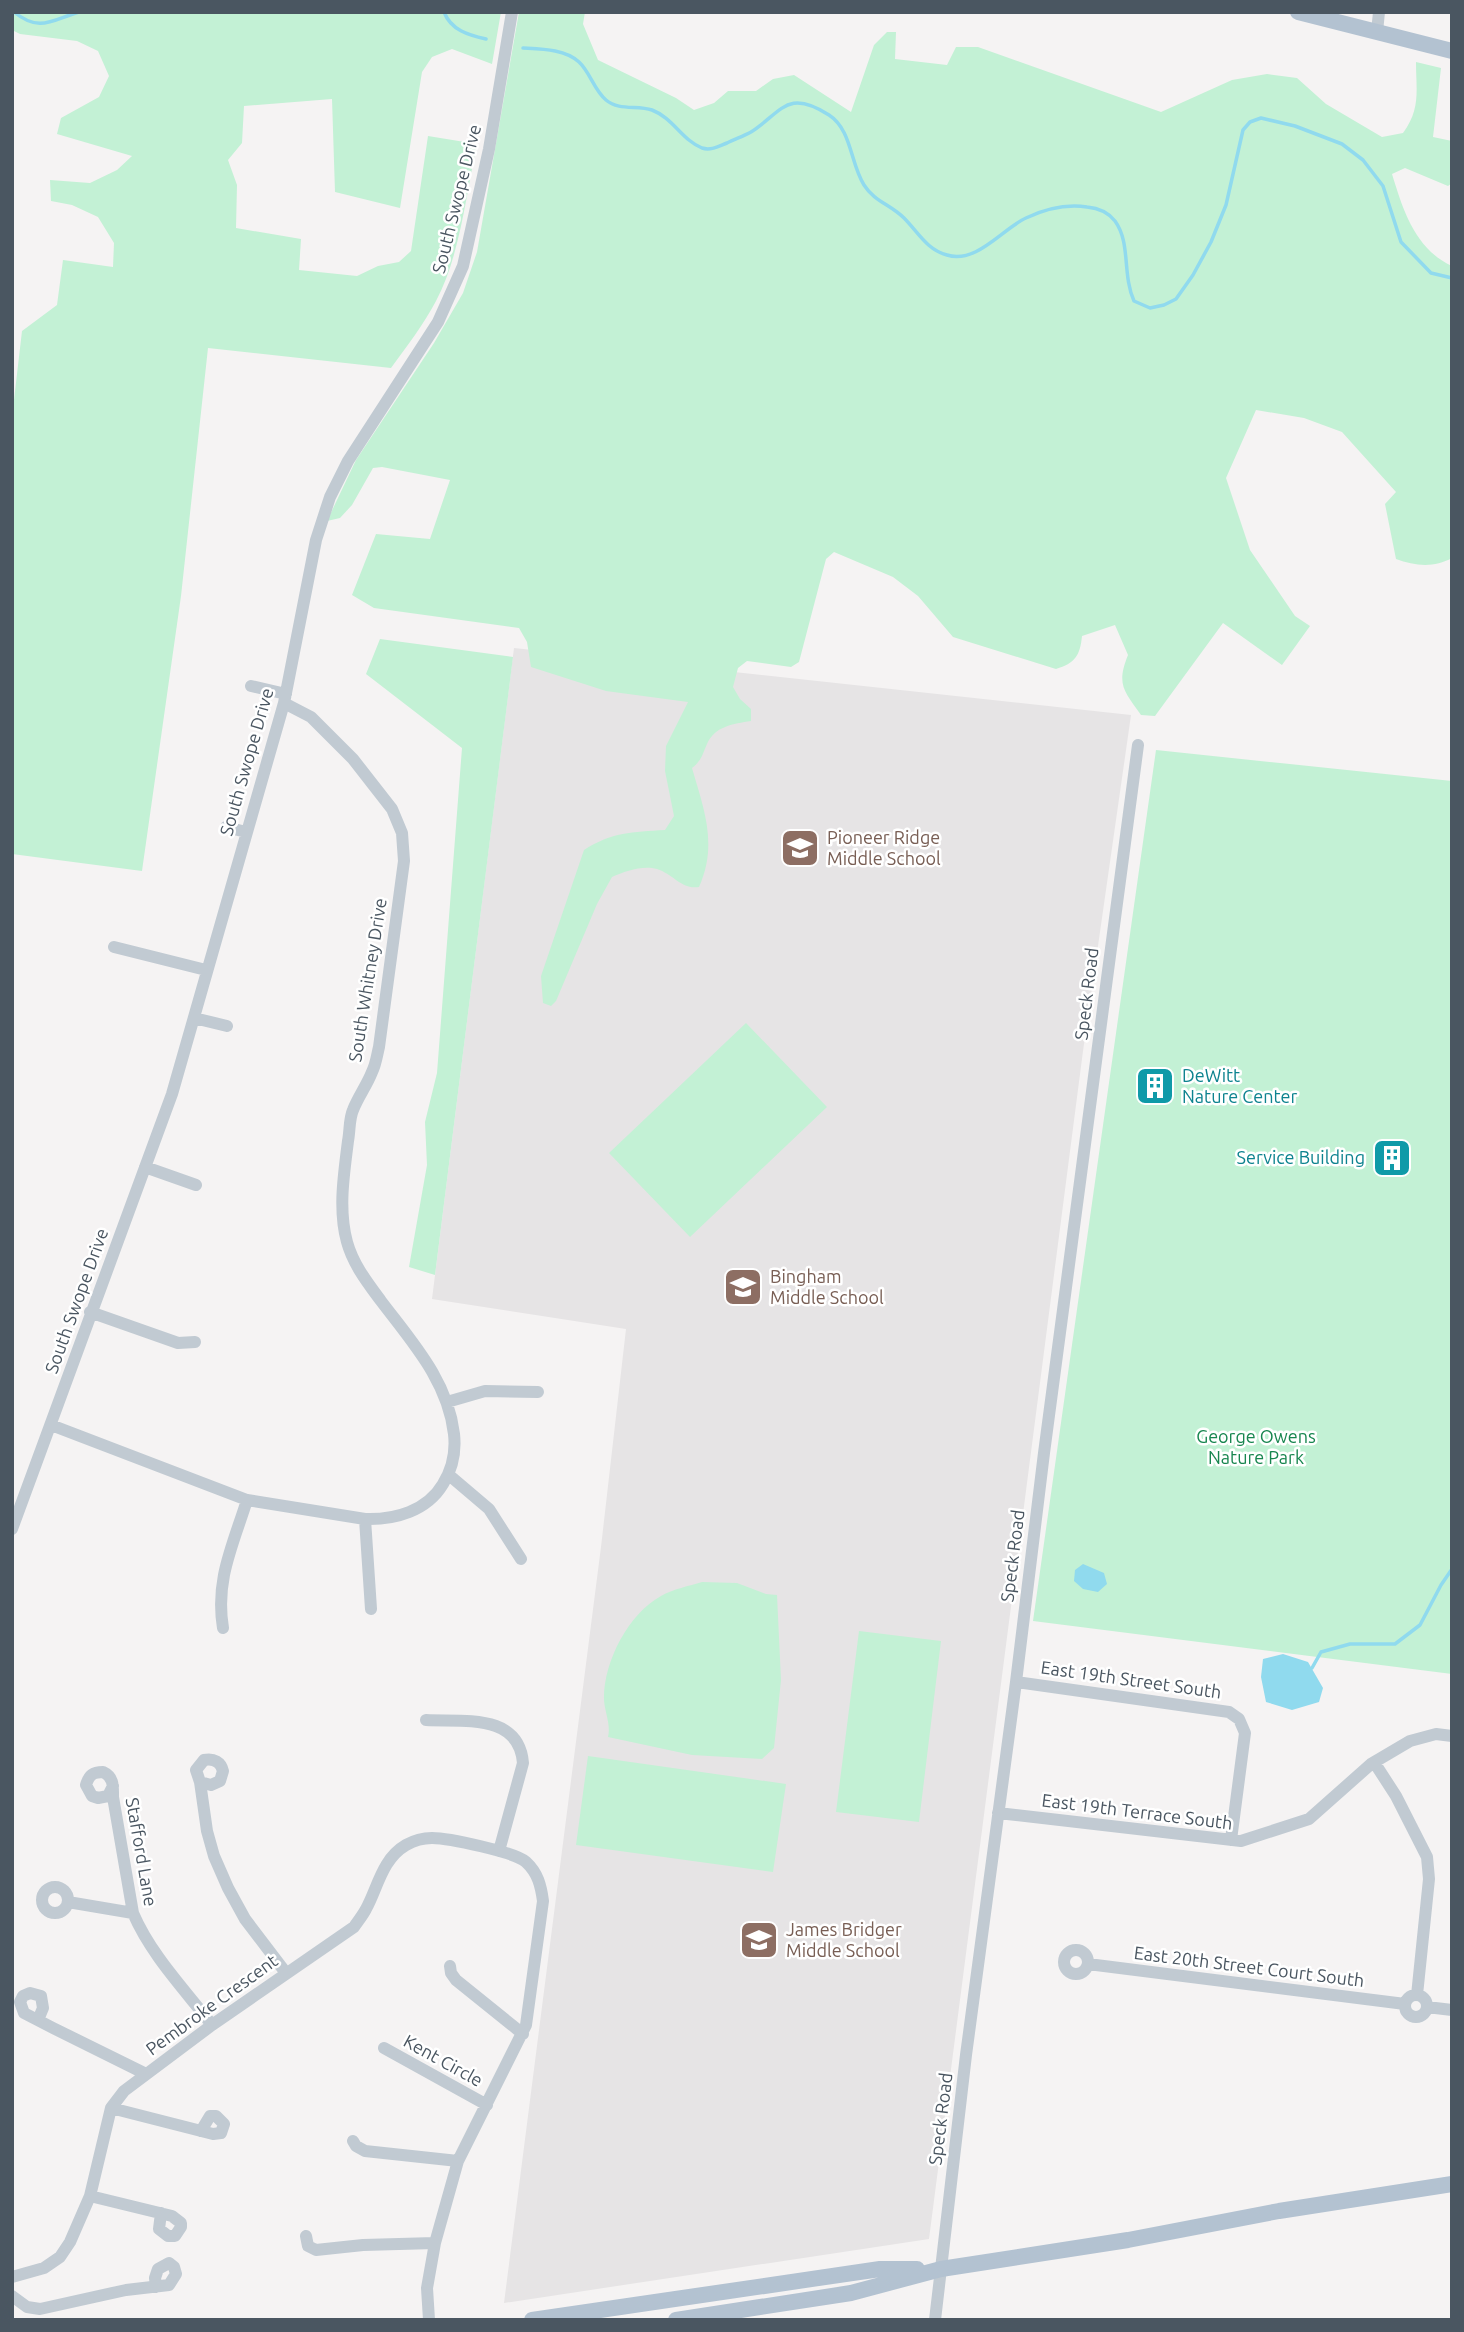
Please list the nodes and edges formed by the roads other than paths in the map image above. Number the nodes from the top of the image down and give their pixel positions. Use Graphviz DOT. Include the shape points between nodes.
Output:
graph roads {
  1 [pos="512,12"];
  2 [pos="1298,12"];
  3 [pos="1379,12"];
  4 [pos="1377,32"];
  5 [pos="1452,51"];
  6 [pos="251,686"];
  7 [pos="285,698"];
  8 [pos="1138,745"];
  9 [pos="226,827"];
  10 [pos="246,832"];
  11 [pos="114,947"];
  12 [pos="206,970"];
  13 [pos="194,1018"];
  14 [pos="227,1026"];
  15 [pos="145,1167"];
  16 [pos="196,1185"];
  17 [pos="90,1312"];
  18 [pos="195,1342"];
  19 [pos="538,1392"];
  20 [pos="447,1402"];
  21 [pos="51,1425"];
  22 [pos="449,1475"];
  23 [pos="247,1500"];
  24 [pos="365,1519"];
  25 [pos="12,1529"];
  26 [pos="521,1559"];
  27 [pos="371,1609"];
  28 [pos="223,1628"];
  29 [pos="1016,1682"];
  30 [pos="426,1720"];
  31 [pos="1452,1736"];
  32 [pos="1374,1762"];
  33 [pos="200,1782"];
  34 [pos="113,1786"];
  35 [pos="998,1813"];
  36 [pos="1231,1840"];
  37 [pos="499,1851"];
  38 [pos="68,1902"];
  39 [pos="133,1913"];
  40 [pos="1088,1964"];
  41 [pos="450,1966"];
  42 [pos="286,1973"];
  43 [pos="1417,1995"];
  44 [pos="1405,2004"];
  45 [pos="1427,2007"];
  46 [pos="1452,2010"];
  47 [pos="38,2020"];
  48 [pos="212,2025"];
  49 [pos="523,2034"];
  50 [pos="384,2048"];
  51 [pos="146,2074"];
  52 [pos="486,2105"];
  53 [pos="111,2108"];
  54 [pos="201,2131"];
  55 [pos="354,2141"];
  56 [pos="458,2161"];
  57 [pos="1452,2184"];
  58 [pos="90,2196"];
  59 [pos="161,2213"];
  60 [pos="306,2236"];
  61 [pos="435,2243"];
  62 [pos="941,2269"];
  63 [pos="12,2277"];
  64 [pos="156,2287"];
  65 [pos="12,2297"];
  66 [pos="429,2320"];
  67 [pos="532,2320"];
  68 [pos="676,2320"];
  69 [pos="935,2320"];
  1 -- 7 [label="street, South Swope Drive" via="463,266 438,322 348,461 330,497 316,540"];
  2 -- 4 [label="main road"];
  3 -- 4 [label="street"];
  4 -- 5 [label="main road"];
  6 -- 7 [label="street, South Whitney Drive"];
  7 -- 10 [label="street, South Swope Drive"];
  7 -- 20 [label="street, South Whitney Drive" via="311,716 353,759 392,809 402,833 404,861 379,1047 352,1111 342,1214 347,1243 360,1273 428,1363"];
  8 -- 29 [label="street, Speck Road"];
  9 -- 10 [label="street"];
  10 -- 12 [label="street, South Swope Drive"];
  11 -- 12 [label="street"];
  12 -- 13 [label="street, South Swope Drive"];
  13 -- 14 [label="street"];
  13 -- 15 [label="street, South Swope Drive"];
  15 -- 16 [label="street"];
  15 -- 17 [label="street, South Swope Drive"];
  17 -- 18 [label="street" via="178,1343"];
  17 -- 21 [label="street, South Swope Drive"];
  19 -- 20 [label="street" via="485,1391"];
  20 -- 22 [label="street, South Whitney Drive" via="456,1449"];
  21 -- 23 [label="street, South Whitney Drive"];
  21 -- 25 [label="street, South Swope Drive"];
  22 -- 24 [label="street, South Whitney Drive" via="440,1491 421,1507 391,1518"];
  22 -- 26 [label="street" via="489,1509"];
  23 -- 24 [label="street, South Whitney Drive"];
  23 -- 28 [label="street" via="221,1580"];
  24 -- 27 [label="street"];
  29 -- 35 [label="street, Speck Road"];
  29 -- 36 [label="street, East 19th Street South" via="1229,1712 1239,1719 1245,1733"];
  30 -- 37 [label="street" via="492,1724 518,1740 523,1763"];
  31 -- 32 [label="street, East 19th Terrace South" via="1436,1734 1410,1741"];
  32 -- 36 [label="street, East 19th Terrace South" via="1309,1819 1248,1840"];
  32 -- 43 [label="street" via="1427,1857 1429,1879"];
  33 -- 42 [label="street" via="207,1831 228,1888"];
  34 -- 39 [label="street, Stafford Lane"];
  35 -- 36 [label="street, East 19th Terrace South"];
  35 -- 62 [label="street, Speck Road"];
  37 -- 42 [label="street, Pembroke Crescent" via="435,1838 406,1845 382,1871 354,1927"];
  37 -- 49 [label="street, Pembroke Crescent" via="523,1859 531,1868 543,1901"];
  38 -- 39 [label="street"];
  39 -- 48 [label="street, Stafford Lane" via="140,1930"];
  40 -- 44 [label="street, East 20th Street Court South"];
  41 -- 49 [label="street" via="456,1980"];
  42 -- 48 [label="street, Pembroke Crescent"];
  43 -- 44 [label="street"];
  43 -- 45 [label="street"];
  44 -- 45 [label="street, East 20th Street Court South" via="1413,2016 1420,2016"];
  45 -- 46 [label="street, East 20th Street Court South"];
  47 -- 51 [label="street"];
  48 -- 51 [label="street, Pembroke Crescent"];
  49 -- 52 [label="street, Pembroke Crescent"];
  50 -- 52 [label="street, Kent Circle"];
  51 -- 53 [label="street, Pembroke Crescent"];
  52 -- 56 [label="street, Pembroke Crescent"];
  53 -- 54 [label="street"];
  53 -- 58 [label="street, Pembroke Crescent"];
  55 -- 56 [label="street" via="365,2151"];
  56 -- 61 [label="street, Pembroke Crescent"];
  57 -- 62 [label="main road"];
  58 -- 59 [label="street"];
  58 -- 63 [label="street, Pembroke Crescent" via="60,2257 44,2268"];
  60 -- 61 [label="street" via="308,2246 316,2250"];
  61 -- 66 [label="street, Pembroke Crescent" via="427,2288"];
  62 -- 67 [label="main road" via="880,2269"];
  62 -- 68 [label="main road" via="851,2293"];
  62 -- 69 [label="street, Speck Road"];
  64 -- 65 [label="street" via="40,2309"];
}
